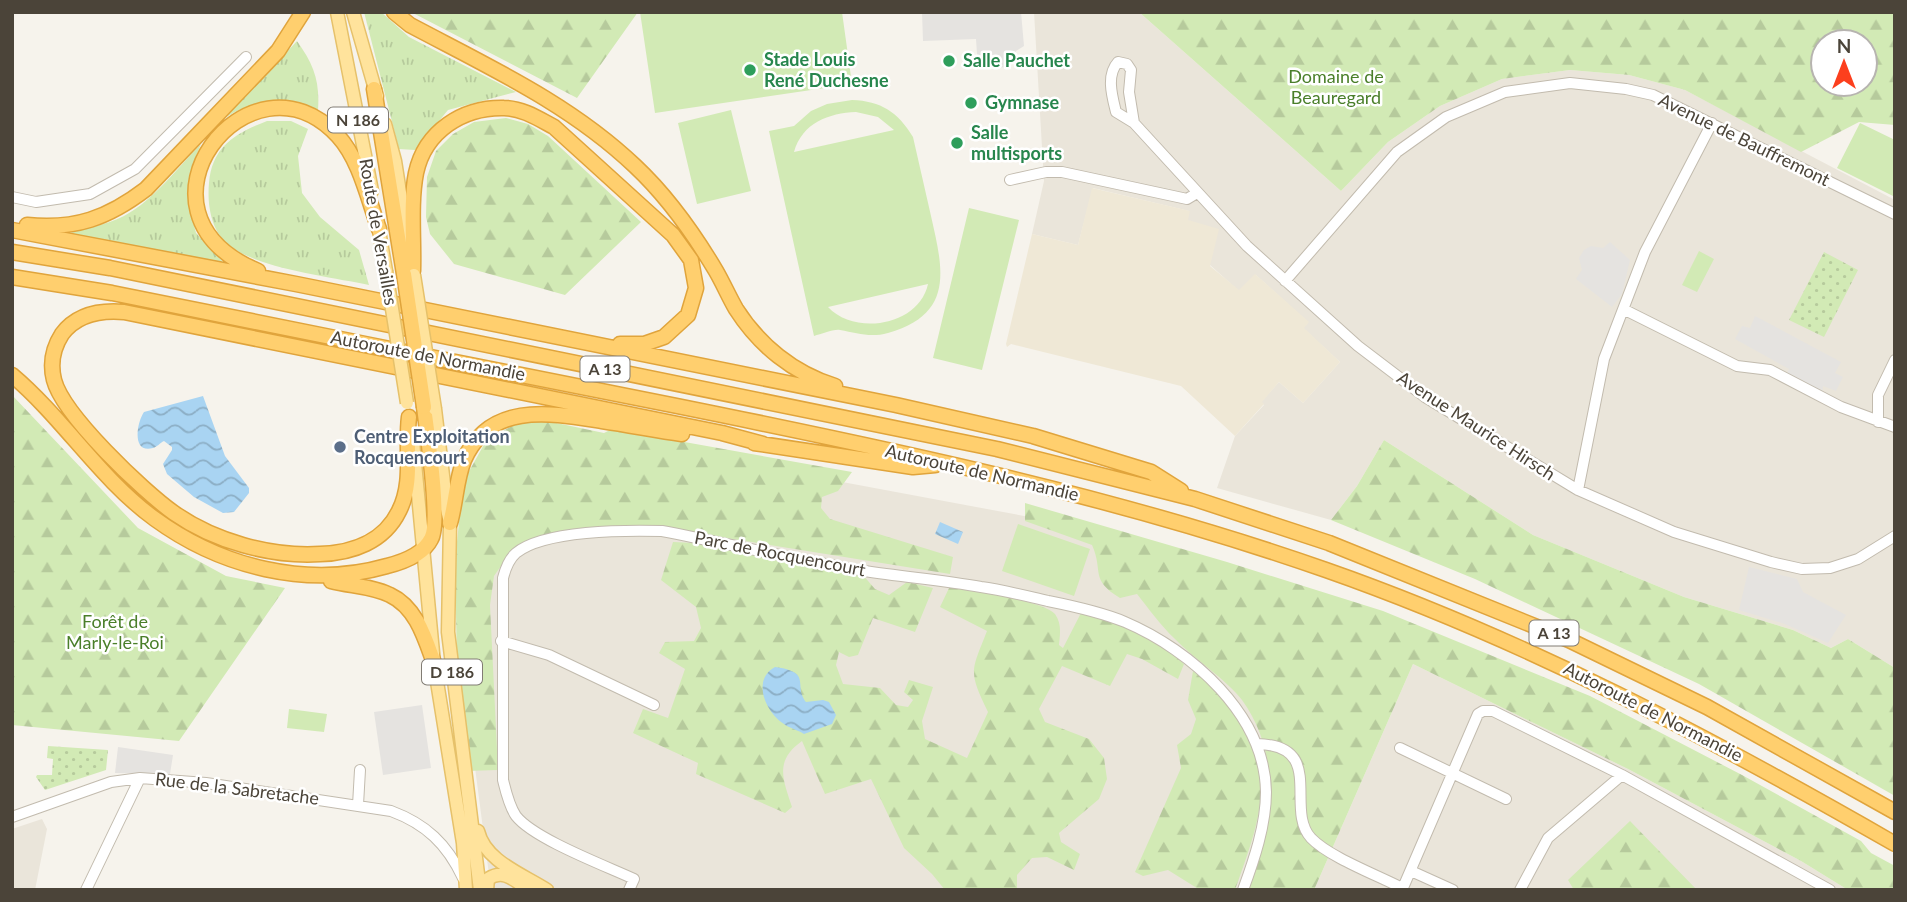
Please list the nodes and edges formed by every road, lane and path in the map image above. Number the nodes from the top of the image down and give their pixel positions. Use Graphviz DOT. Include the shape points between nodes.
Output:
graph roads {
  1 [pos="303,12"];
  2 [pos="337,12"];
  3 [pos="354,12"];
  4 [pos="394,12"];
  5 [pos="246,57"];
  6 [pos="374,89"];
  7 [pos="1134,123"];
  8 [pos="1712,123"];
  9 [pos="1010,180"];
  10 [pos="1198,193"];
  11 [pos="12,197"];
  12 [pos="1895,214"];
  13 [pos="12,224"];
  14 [pos="379,229"];
  15 [pos="12,230"];
  16 [pos="12,252"];
  17 [pos="410,273"];
  18 [pos="12,277"];
  19 [pos="1285,281"];
  20 [pos="296,284"];
  21 [pos="1625,310"];
  22 [pos="577,342"];
  23 [pos="1895,360"];
  24 [pos="12,375"];
  25 [pos="896,405"];
  26 [pos="430,408"];
  27 [pos="408,410"];
  28 [pos="1878,422"];
  29 [pos="1895,427"];
  30 [pos="763,444"];
  31 [pos="948,464"];
  32 [pos="1578,490"];
  33 [pos="1195,499"];
  34 [pos="450,523"];
  35 [pos="1895,536"];
  36 [pos="423,549"];
  37 [pos="313,575"];
  38 [pos="501,641"];
  39 [pos="434,663"];
  40 [pos="654,705"];
  41 [pos="1257,744"];
  42 [pos="1400,748"];
  43 [pos="360,770"];
  44 [pos="1452,773"];
  45 [pos="1622,775"];
  46 [pos="140,778"];
  47 [pos="1506,799"];
  48 [pos="358,805"];
  49 [pos="1895,812"];
  50 [pos="12,817"];
  51 [pos="471,819"];
  52 [pos="1895,845"];
  53 [pos="1411,871"];
  54 [pos="529,884"];
  55 [pos="465,885"];
  56 [pos="1402,889"];
  57 [pos="1523,889"];
  58 [pos="86,890"];
  59 [pos="480,890"];
  60 [pos="487,890"];
  61 [pos="547,890"];
  62 [pos="629,890"];
  63 [pos="1243,890"];
  64 [pos="1453,890"];
  65 [pos="1830,890"];
  1 -- 13 [label="highway" via="278,51 146,189 122,207 67,226"];
  2 -- 14 [label="main road, Route de Versailles / N 186"];
  3 -- 6 [label="main road, N 186"];
  4 -- 25 [label="highway" via="538,92 587,124 637,167 682,219 752,331 779,357 803,374"];
  5 -- 11 [label="street" via="135,169 90,194 36,202"];
  6 -- 17 [label="highway, N 186"];
  7 -- 7 [label="street, Avenue Maurice Hirsch" via="1131,70 1118,62 1112,69 1116,112"];
  7 -- 10 [label="street, Avenue Maurice Hirsch"];
  8 -- 12 [label="street, Avenue de Bauffremont"];
  8 -- 19 [label="street, Avenue de Bauffremont" via="1653,95 1626,89 1570,83 1505,92 1446,117 1397,152"];
  8 -- 21 [label="street" via="1645,252"];
  9 -- 10 [label="street" via="1062,172 1187,199"];
  10 -- 19 [label="street, Avenue Maurice Hirsch"];
  14 -- 20 [label="highway" via="349,152 322,122 285,109 237,120 216,137 202,159 196,188 201,220 229,256"];
  14 -- 27 [label="main road, Route de Versailles / N 186, bridge"];
  15 -- 20 [label="highway"];
  16 -- 33 [label="highway, Autoroute de Normandie / A 13" via="997,449"];
  17 -- 22 [label="highway" via="416,173 426,146 449,122 472,111 506,108 531,115 554,127 673,235 691,260 696,288 688,315 664,337 644,344"];
  17 -- 26 [label="highway, N 186, bridge"];
  18 -- 31 [label="highway, Autoroute de Normandie / A 13" via="126,295"];
  19 -- 32 [label="street, Avenue Maurice Hirsch" via="1425,397"];
  20 -- 22 [label="highway"];
  21 -- 28 [label="street" via="1737,366 1770,370"];
  21 -- 32 [label="street" via="1601,368"];
  22 -- 25 [label="highway"];
  23 -- 28 [label="street" via="1878,395"];
  24 -- 37 [label="highway" via="116,486 154,519 191,542 249,565"];
  25 -- 33 [label="highway" via="1033,436 1151,472"];
  26 -- 34 [label="main road, N 186"];
  26 -- 36 [label="highway, N 186" via="435,526"];
  27 -- 30 [label="highway" via="407,481 400,509 387,529 346,551 287,554 206,531 175,514 138,484 66,405 54,380 52,360 60,337 77,320 102,311 124,312"];
  27 -- 36 [label="main road, Route de Versailles / N 186"];
  28 -- 29 [label="street"];
  30 -- 31 [label="highway" via="913,467"];
  30 -- 34 [label="highway" via="554,414 524,414 499,422 465,457"];
  31 -- 52 [label="highway, Autoroute de Normandie / A 13" via="1231,538 1404,598 1557,664 1690,730"];
  32 -- 35 [label="street, Avenue Maurice Hirsch" via="1674,532 1802,569 1830,568 1858,559"];
  33 -- 49 [label="highway, Autoroute de Normandie / A 13" via="1329,543 1569,639 1707,707"];
  34 -- 51 [label="main road, D 186" via="448,632"];
  36 -- 37 [label="highway" via="405,561 366,572"];
  36 -- 39 [label="main road, Route de Versailles / N 186"];
  37 -- 39 [label="highway" via="390,595 406,605 424,634"];
  38 -- 40 [label="street" via="549,655"];
  38 -- 41 [label="street, Parc de Rocquencourt" via="503,578 515,554 540,541 662,531 866,571 982,587 1124,621 1170,646 1211,678 1232,702"];
  38 -- 62 [label="street, Parc de Rocquencourt" via="503,780 517,818 549,840 634,879"];
  39 -- 55 [label="main road, D 186" via="463,843"];
  41 -- 56 [label="street" via="1279,746 1300,770 1304,827 1311,838"];
  41 -- 63 [label="street, Parc de Rocquencourt" via="1266,793 1257,848"];
  42 -- 44 [label="street"];
  43 -- 48 [label="street"];
  44 -- 45 [label="street" via="1478,714 1488,710"];
  44 -- 47 [label="street"];
  44 -- 53 [label="street"];
  45 -- 57 [label="street" via="1548,838"];
  45 -- 65 [label="street"];
  46 -- 48 [label="street, Rue de la Sabretache"];
  46 -- 50 [label="street, Rue de la Sabretache" via="111,782"];
  46 -- 58 [label="street"];
  48 -- 55 [label="street, Rue de la Sabretache" via="391,811 422,826 453,857"];
  51 -- 54 [label="main road, D 186" via="483,846"];
  51 -- 59 [label="main road, D 186"];
  53 -- 56 [label="street"];
  53 -- 64 [label="street"];
  54 -- 60 [label="main road" via="503,873 488,879"];
  54 -- 61 [label="main road"];
}
